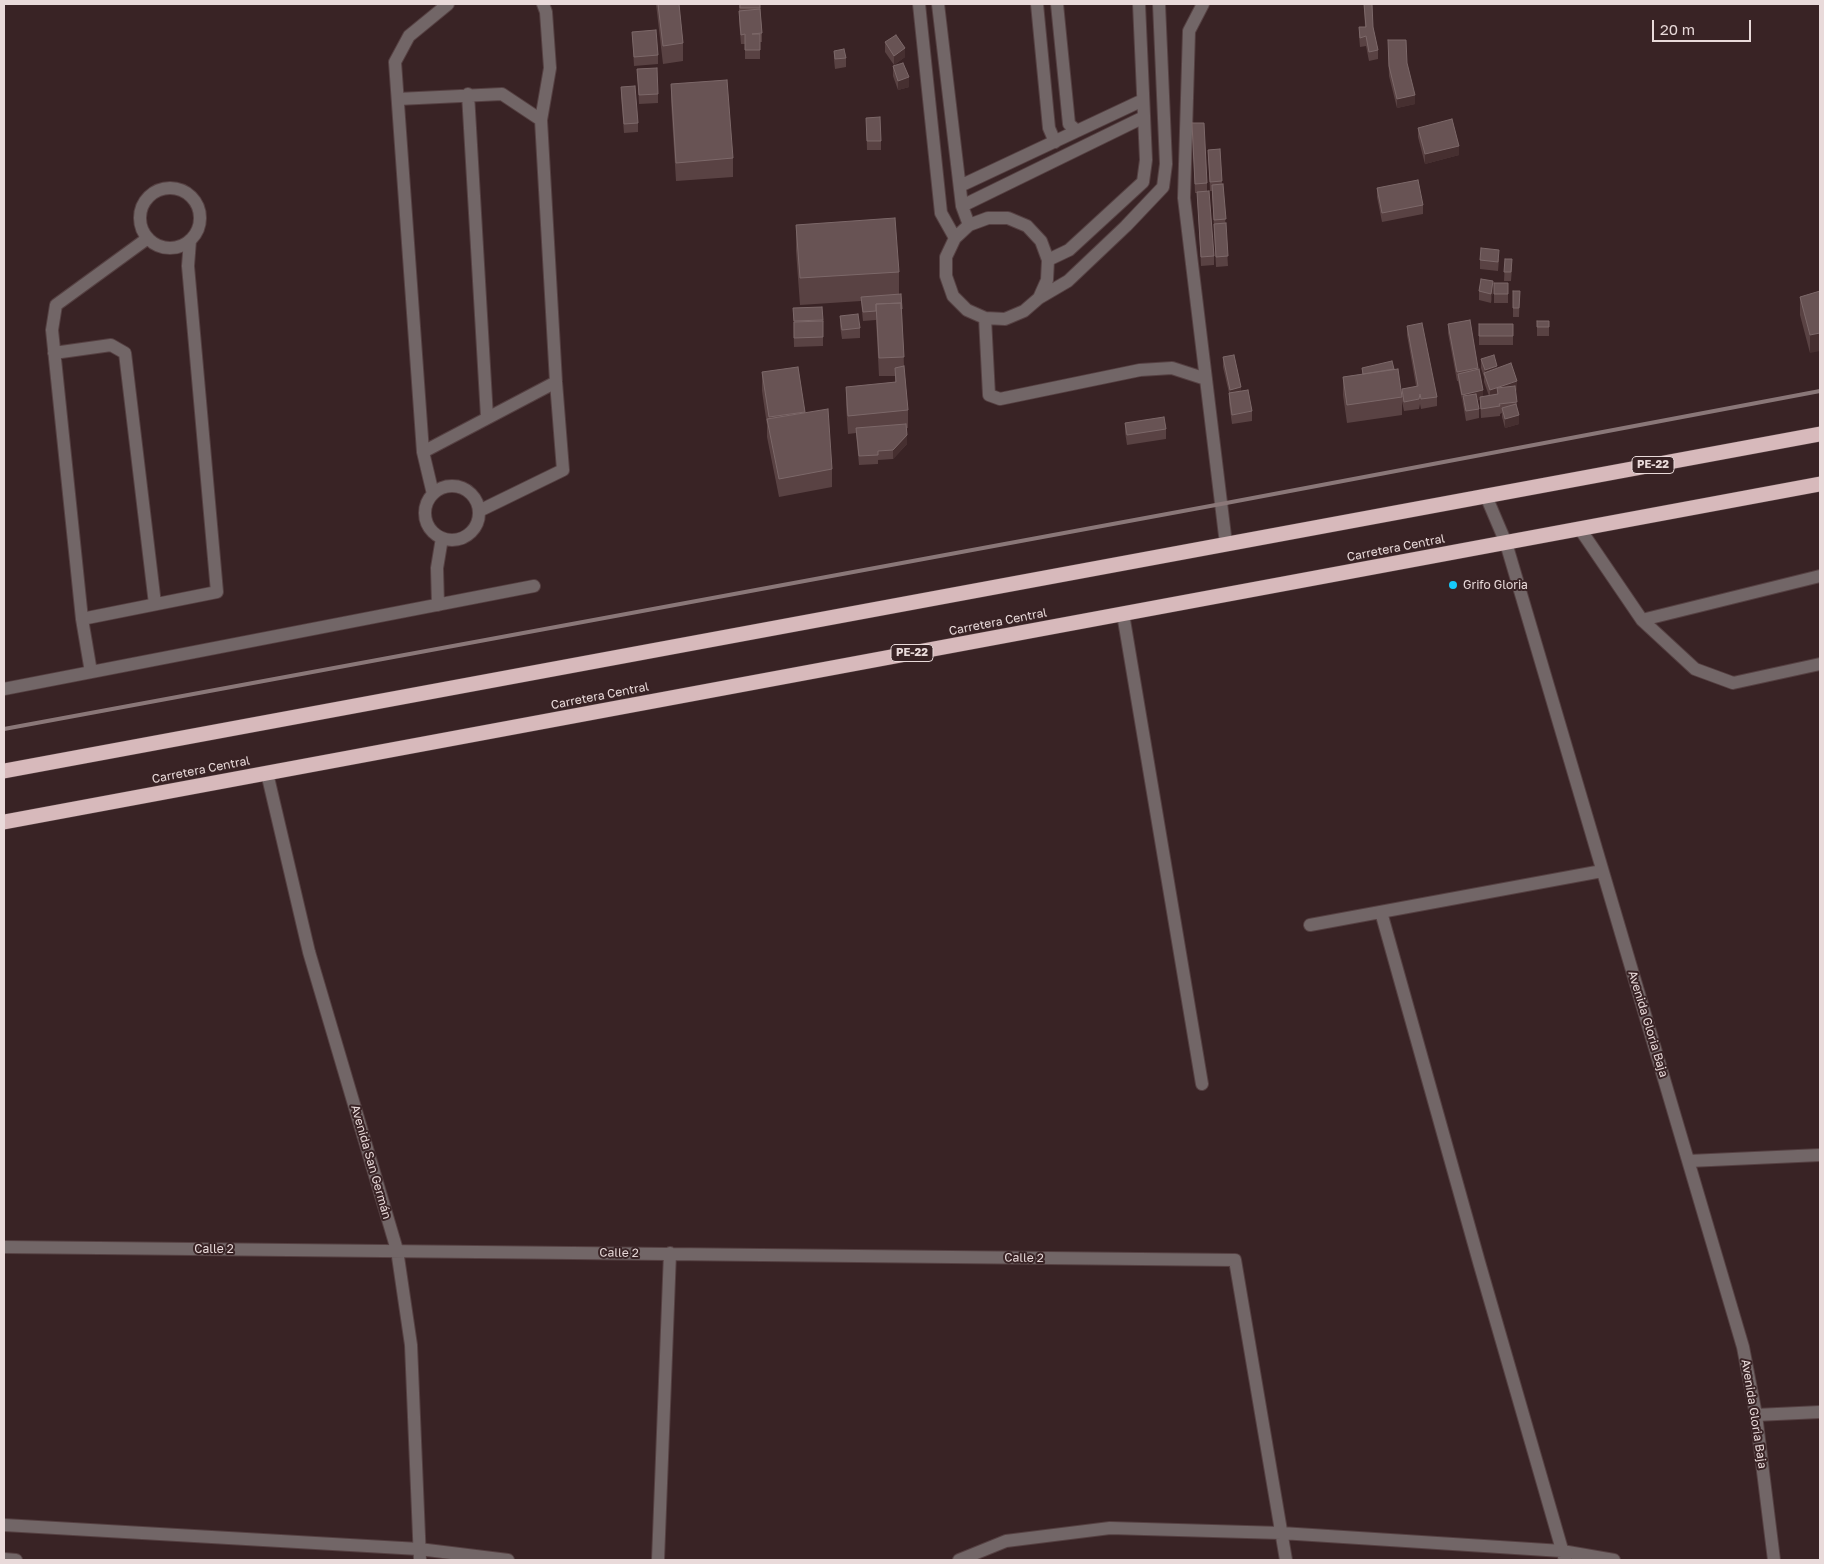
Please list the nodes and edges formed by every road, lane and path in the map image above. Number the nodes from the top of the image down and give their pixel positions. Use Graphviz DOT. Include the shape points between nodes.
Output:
graph roads {
  1 [pos="448,4"];
  2 [pos="543,4"];
  3 [pos="919,4"];
  4 [pos="938,4"];
  5 [pos="1037,4"];
  6 [pos="1057,4"];
  7 [pos="1140,4"];
  8 [pos="1159,4"];
  9 [pos="1203,4"];
  10 [pos="468,94"];
  11 [pos="398,99"];
  12 [pos="1143,100"];
  13 [pos="1144,117"];
  14 [pos="541,120"];
  15 [pos="1077,131"];
  16 [pos="1055,142"];
  17 [pos="960,186"];
  18 [pos="962,206"];
  19 [pos="969,225"];
  20 [pos="148,238"];
  21 [pos="955,238"];
  22 [pos="190,240"];
  23 [pos="1048,260"];
  24 [pos="1039,298"];
  25 [pos="985,318"];
  26 [pos="54,353"];
  27 [pos="1206,378"];
  28 [pos="556,382"];
  29 [pos="487,417"];
  30 [pos="1820,434"];
  31 [pos="423,452"];
  32 [pos="1820,484"];
  33 [pos="432,494"];
  34 [pos="1486,496"];
  35 [pos="479,511"];
  36 [pos="1580,529"];
  37 [pos="442,538"];
  38 [pos="1506,543"];
  39 [pos="1226,544"];
  40 [pos="1820,576"];
  41 [pos="534,586"];
  42 [pos="155,604"];
  43 [pos="438,605"];
  44 [pos="1124,614"];
  45 [pos="82,619"];
  46 [pos="1642,620"];
  47 [pos="1820,664"];
  48 [pos="91,672"];
  49 [pos="4,688"];
  50 [pos="4,771"];
  51 [pos="267,773"];
  52 [pos="4,822"];
  53 [pos="1602,871"];
  54 [pos="1381,912"];
  55 [pos="1310,925"];
  56 [pos="1202,1084"];
  57 [pos="1820,1155"];
  58 [pos="1689,1161"];
  59 [pos="4,1247"];
  60 [pos="397,1250"];
  61 [pos="670,1253"];
  62 [pos="1820,1412"];
  63 [pos="1756,1415"];
  64 [pos="4,1525"];
  65 [pos="1281,1533"];
  66 [pos="419,1554"];
  67 [pos="1564,1556"];
  68 [pos="4,1560"];
  69 [pos="16,1560"];
  70 [pos="508,1560"];
  71 [pos="658,1560"];
  72 [pos="959,1560"];
  73 [pos="1286,1560"];
  74 [pos="1614,1560"];
  75 [pos="1774,1560"];
  1 -- 11 [label="street" via="409,36 404,45 396,62"];
  2 -- 14 [label="street" via="550,68"];
  3 -- 21 [label="street" via="941,213"];
  4 -- 17 [label="street"];
  5 -- 16 [label="street" via="1049,128"];
  6 -- 15 [label="street" via="1069,124"];
  7 -- 12 [label="street"];
  8 -- 24 [label="street" via="1166,164 1163,187 1068,281"];
  9 -- 27 [label="street" via="1189,31 1184,198"];
  10 -- 11 [label="street"];
  10 -- 14 [label="street" via="502,94"];
  10 -- 29 [label="street"];
  11 -- 31 [label="street"];
  12 -- 13 [label="street"];
  12 -- 15 [label="street"];
  13 -- 18 [label="street"];
  13 -- 23 [label="street" via="1146,160 1143,182 1069,250"];
  14 -- 28 [label="street"];
  15 -- 16 [label="street"];
  16 -- 17 [label="street"];
  17 -- 18 [label="street"];
  18 -- 19 [label="street"];
  19 -- 21 [label="street"];
  19 -- 23 [label="street" via="988,218 1008,218 1027,226 1041,241"];
  20 -- 22 [label="street" via="168,248"];
  20 -- 22 [label="street" via="140,220 145,201 164,189 177,189 189,195 197,205 198,230"];
  20 -- 26 [label="street" via="56,305 52,330"];
  21 -- 25 [label="street" via="946,257 946,276 953,296 966,310"];
  22 -- 42 [label="street" via="188,266 216,592"];
  23 -- 24 [label="street" via="1047,280"];
  24 -- 25 [label="street" via="1024,311 1005,319"];
  25 -- 27 [label="street" via="989,396 1000,399 1140,370 1172,368"];
  26 -- 42 [label="street" via="111,345 125,353"];
  26 -- 45 [label="street"];
  27 -- 39 [label="street"];
  28 -- 29 [label="street"];
  28 -- 35 [label="street" via="563,470"];
  29 -- 31 [label="street"];
  30 -- 34 [label="highway, PE-22"];
  31 -- 33 [label="street"];
  32 -- 36 [label="highway, Carretera Central / PE-22"];
  33 -- 35 [label="street" via="441,488 461,488 470,493"];
  33 -- 37 [label="street" via="424,513 432,532"];
  34 -- 38 [label="street, Avenida Gloria Baja"];
  34 -- 39 [label="highway, PE-22"];
  35 -- 37 [label="street" via="478,522 463,538"];
  36 -- 38 [label="highway, Carretera Central / PE-22"];
  36 -- 46 [label="street"];
  37 -- 43 [label="street" via="437,568"];
  38 -- 44 [label="highway, Carretera Central / PE-22"];
  38 -- 53 [label="street, Avenida Gloria Baja"];
  39 -- 50 [label="highway, PE-22"];
  40 -- 46 [label="street"];
  41 -- 43 [label="street"];
  42 -- 45 [label="street"];
  43 -- 48 [label="street"];
  44 -- 51 [label="highway, Carretera Central / PE-22"];
  44 -- 56 [label="street"];
  45 -- 48 [label="street"];
  46 -- 47 [label="street" via="1694,669 1733,682"];
  48 -- 49 [label="street"];
  51 -- 52 [label="highway, Carretera Central / PE-22"];
  51 -- 60 [label="street, Avenida San Germán" via="310,952"];
  53 -- 54 [label="street"];
  53 -- 58 [label="street, Avenida Gloria Baja"];
  54 -- 55 [label="street"];
  54 -- 67 [label="street"];
  57 -- 58 [label="street"];
  58 -- 63 [label="street, Avenida Gloria Baja" via="1743,1347"];
  59 -- 60 [label="street, Calle 2"];
  60 -- 61 [label="street, Calle 2"];
  60 -- 66 [label="street, Avenida San Germán" via="410,1345"];
  61 -- 65 [label="street, Calle 2" via="1235,1260"];
  61 -- 71 [label="street"];
  62 -- 63 [label="street"];
  63 -- 75 [label="street, Avenida Gloria Baja"];
  64 -- 66 [label="street"];
  65 -- 67 [label="street"];
  65 -- 72 [label="street" via="1110,1528 1006,1541"];
  65 -- 73 [label="street"];
  66 -- 70 [label="street"];
  67 -- 74 [label="street"];
  68 -- 69 [label="street"];
}
